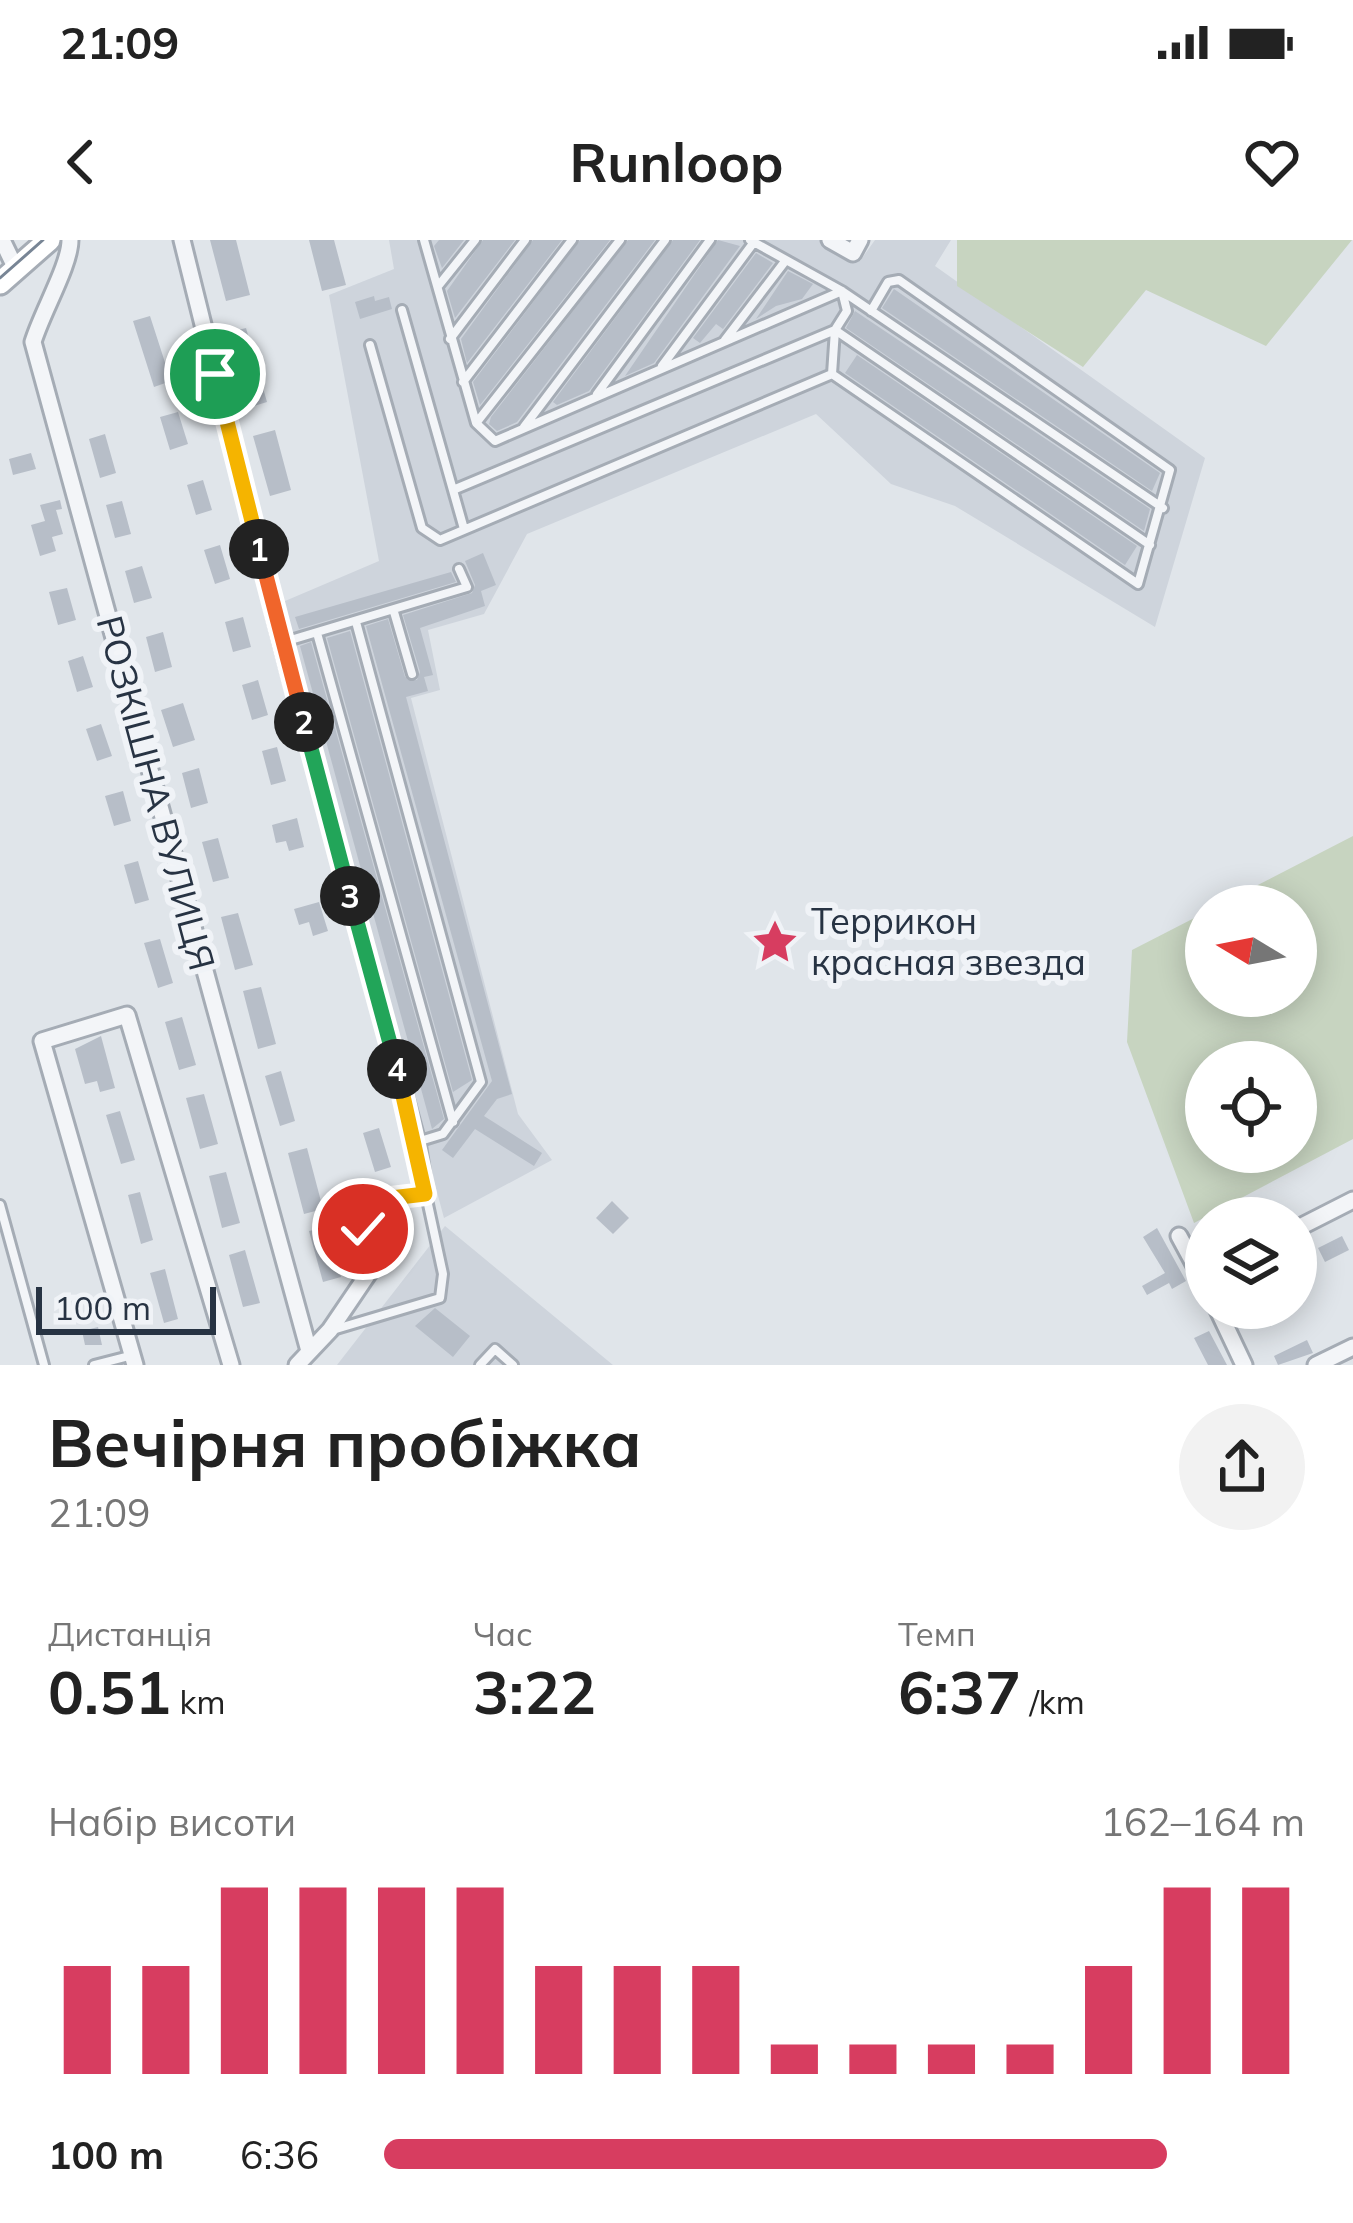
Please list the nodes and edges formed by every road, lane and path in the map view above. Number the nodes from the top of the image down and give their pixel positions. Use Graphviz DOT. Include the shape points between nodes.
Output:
graph roads {
  1 [pos="31,240"];
  2 [pos="49,240"];
  3 [pos="70,240"];
  4 [pos="182,240"];
  5 [pos="475,240"];
  6 [pos="526,240"];
  7 [pos="572,240"];
  8 [pos="620,240"];
  9 [pos="664,240"];
  10 [pos="710,240"];
  11 [pos="830,240"];
  12 [pos="860,240"];
  13 [pos="752,241"];
  14 [pos="426,242"];
  15 [pos="786,260"];
  16 [pos="5,264"];
  17 [pos="439,286"];
  18 [pos="842,291"];
  19 [pos="402,310"];
  20 [pos="871,310"];
  21 [pos="836,330"];
  22 [pos="450,339"];
  23 [pos="722,344"];
  24 [pos="370,345"];
  25 [pos="659,370"];
  26 [pos="832,374"];
  27 [pos="463,382"];
  28 [pos="594,398"];
  29 [pos="476,423"];
  30 [pos="524,429"];
  31 [pos="453,490"];
  32 [pos="1162,508"];
  33 [pos="464,530"];
  34 [pos="1150,545"];
  35 [pos="459,568"];
  36 [pos="394,611"];
  37 [pos="356,622"];
  38 [pos="317,633"];
  39 [pos="282,643"];
  40 [pos="412,674"];
  41 [pos="454,1123"];
  42 [pos="417,1142"];
  43 [pos="425,1194"];
  44 [pos="1353,1200"];
  45 [pos="0,1205"];
  46 [pos="1317,1218"];
  47 [pos="1179,1236"];
  48 [pos="1185,1246"];
  49 [pos="1226,1329"];
  50 [pos="330,1330"];
  51 [pos="1353,1347"];
  52 [pos="309,1351"];
  53 [pos="134,1360"];
  54 [pos="44,1365"];
  55 [pos="94,1365"];
  56 [pos="232,1365"];
  57 [pos="297,1365"];
  58 [pos="481,1365"];
  59 [pos="513,1365"];
  60 [pos="1244,1365"];
  61 [pos="1316,1365"];
  1 -- 16 [label="main road"];
  2 -- 16 [label="main road"];
  3 -- 52 [label="street, РОЗКІШНА ВУЛИЦЯ" via="33,342"];
  4 -- 39 [label="street"];
  5 -- 17 [label="lane"];
  6 -- 22 [label="lane"];
  7 -- 27 [label="lane"];
  8 -- 29 [label="lane"];
  9 -- 30 [label="lane"];
  10 -- 28 [label="lane"];
  11 -- 12 [label="street" via="853,253"];
  13 -- 15 [label="lane"];
  13 -- 25 [label="lane"];
  14 -- 17 [label="lane"];
  15 -- 18 [label="lane"];
  15 -- 23 [label="lane"];
  17 -- 22 [label="lane"];
  18 -- 20 [label="lane"];
  18 -- 21 [label="lane" via="847,311"];
  18 -- 23 [label="lane"];
  19 -- 31 [label="lane"];
  20 -- 32 [label="lane"];
  20 -- 32 [label="lane" via="888,282 899,280 1171,470"];
  21 -- 26 [label="lane"];
  21 -- 31 [label="lane"];
  21 -- 34 [label="lane"];
  22 -- 27 [label="lane"];
  23 -- 25 [label="lane"];
  24 -- 33 [label="lane" via="422,528 440,540"];
  25 -- 28 [label="lane"];
  26 -- 33 [label="lane"];
  26 -- 34 [label="lane" via="1138,584"];
  27 -- 29 [label="lane"];
  28 -- 30 [label="lane"];
  29 -- 30 [label="lane" via="495,441"];
  31 -- 33 [label="lane"];
  32 -- 34 [label="lane"];
  35 -- 36 [label="lane" via="466,587"];
  36 -- 37 [label="lane"];
  36 -- 40 [label="lane"];
  37 -- 38 [label="lane"];
  37 -- 41 [label="lane" via="481,1082"];
  38 -- 39 [label="lane"];
  38 -- 41 [label="lane"];
  39 -- 42 [label="street"];
  41 -- 42 [label="lane"];
  42 -- 43 [label="street"];
  43 -- 50 [label="street" via="391,1198 374,1212 363,1229 370,1270"];
  43 -- 50 [label="lane" via="443,1274 440,1298"];
  44 -- 46 [label="street"];
  45 -- 54 [label="lane"];
  47 -- 48 [label="street"];
  49 -- 60 [label="street"];
  50 -- 52 [label="street"];
  51 -- 61 [label="street"];
  52 -- 57 [label="street"];
  53 -- 55 [label="lane"];
  53 -- 56 [label="street" via="42,1041 127,1015"];
  58 -- 59 [label="lane" via="495,1349"];
}
